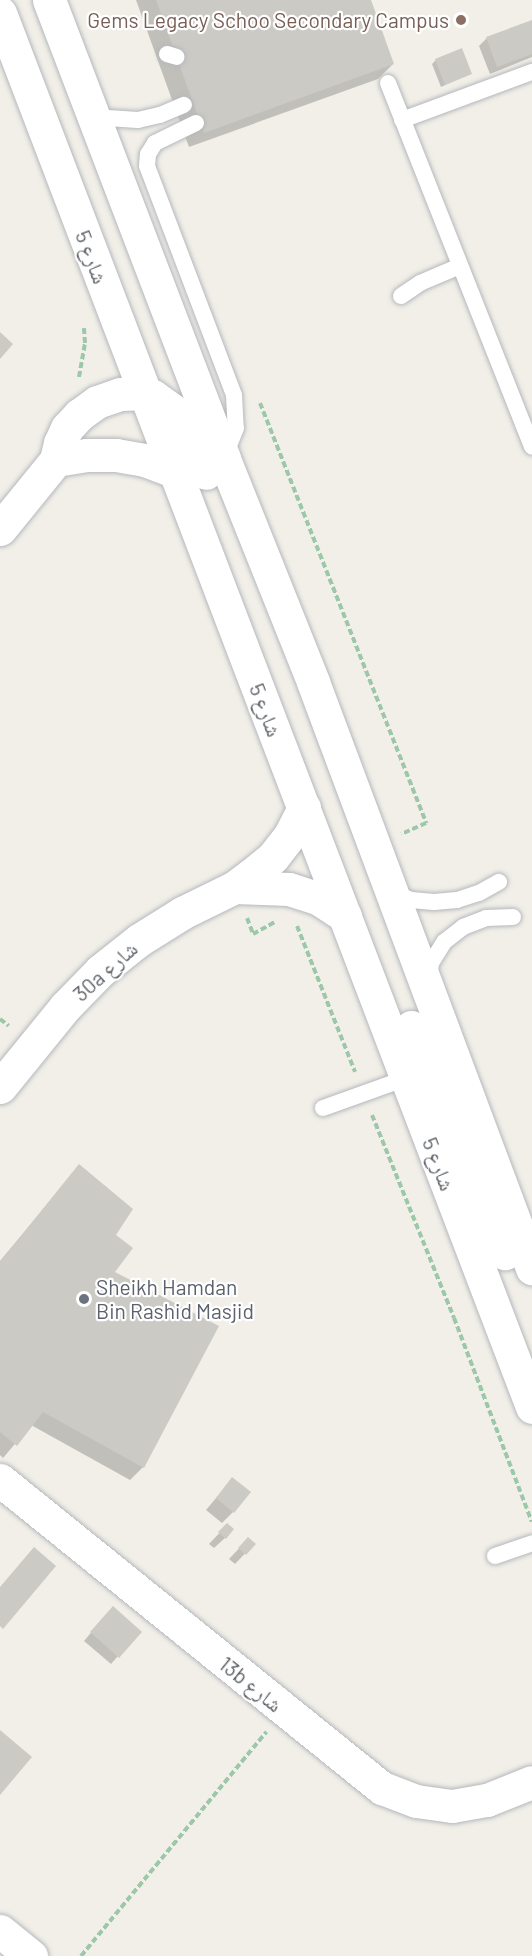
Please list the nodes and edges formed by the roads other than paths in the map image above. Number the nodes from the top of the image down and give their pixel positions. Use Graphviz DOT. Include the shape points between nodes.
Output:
graph roads {
  1 [pos="49,0"];
  2 [pos="0,13"];
  3 [pos="532,72"];
  4 [pos="388,83"];
  5 [pos="184,105"];
  6 [pos="92,117"];
  7 [pos="402,120"];
  8 [pos="196,123"];
  9 [pos="460,266"];
  10 [pos="401,296"];
  11 [pos="143,393"];
  12 [pos="532,447"];
  13 [pos="224,459"];
  14 [pos="56,460"];
  15 [pos="172,471"];
  16 [pos="0,529"];
  17 [pos="313,682"];
  18 [pos="304,807"];
  19 [pos="499,882"];
  20 [pos="235,887"];
  21 [pos="392,891"];
  22 [pos="345,916"];
  23 [pos="513,917"];
  24 [pos="368,978"];
  25 [pos="428,986"];
  26 [pos="407,1078"];
  27 [pos="0,1087"];
  28 [pos="322,1108"];
  29 [pos="504,1196"];
  30 [pos="532,1212"];
  31 [pos="532,1269"];
  32 [pos="532,1407"];
  33 [pos="0,1480"];
  34 [pos="532,1543"];
  35 [pos="495,1556"];
  36 [pos="532,1782"];
  37 [pos="0,1931"];
  38 [pos="31,1956"];
  1 -- 6 [label="street"];
  2 -- 11 [label="street, شارع 5"];
  3 -- 7 [label="lane"];
  4 -- 7 [label="lane"];
  5 -- 6 [label="lane" via="138,120"];
  6 -- 13 [label="street"];
  7 -- 9 [label="lane"];
  8 -- 13 [label="lane" via="155,143 147,166 234,394 236,428"];
  9 -- 10 [label="lane"];
  9 -- 12 [label="lane"];
  11 -- 14 [label="street" via="120,394 79,415 67,428"];
  11 -- 15 [label="street, شارع 5"];
  11 -- 17 [label="street" via="172,410 186,427 276,647 292,667"];
  13 -- 17 [label="street"];
  14 -- 15 [label="street" via="116,455 145,460"];
  14 -- 16 [label="street"];
  15 -- 18 [label="street, شارع 5"];
  17 -- 21 [label="street"];
  18 -- 20 [label="street, 30a شارع" via="273,857"];
  18 -- 22 [label="street, شارع 5"];
  19 -- 21 [label="lane" via="457,900 434,902 411,900"];
  20 -- 22 [label="street, 30a شارع" via="289,889 319,899"];
  20 -- 27 [label="street, 30a شارع" via="182,913 100,971 65,1007"];
  21 -- 25 [label="street"];
  22 -- 24 [label="street, شارع 5"];
  23 -- 25 [label="lane" via="486,918 463,927 444,942 431,963"];
  24 -- 26 [label="street, شارع 5"];
  24 -- 31 [label="street" via="391,992 403,1009 501,1248 521,1266"];
  25 -- 29 [label="street"];
  26 -- 28 [label="lane"];
  26 -- 32 [label="street, شارع 5"];
  29 -- 30 [label="street"];
  29 -- 31 [label="street"];
  33 -- 36 [label="street, 13b شارع" via="382,1788 416,1801 452,1806 487,1800"];
  34 -- 35 [label="lane"];
  37 -- 38 [label="street"];
}
